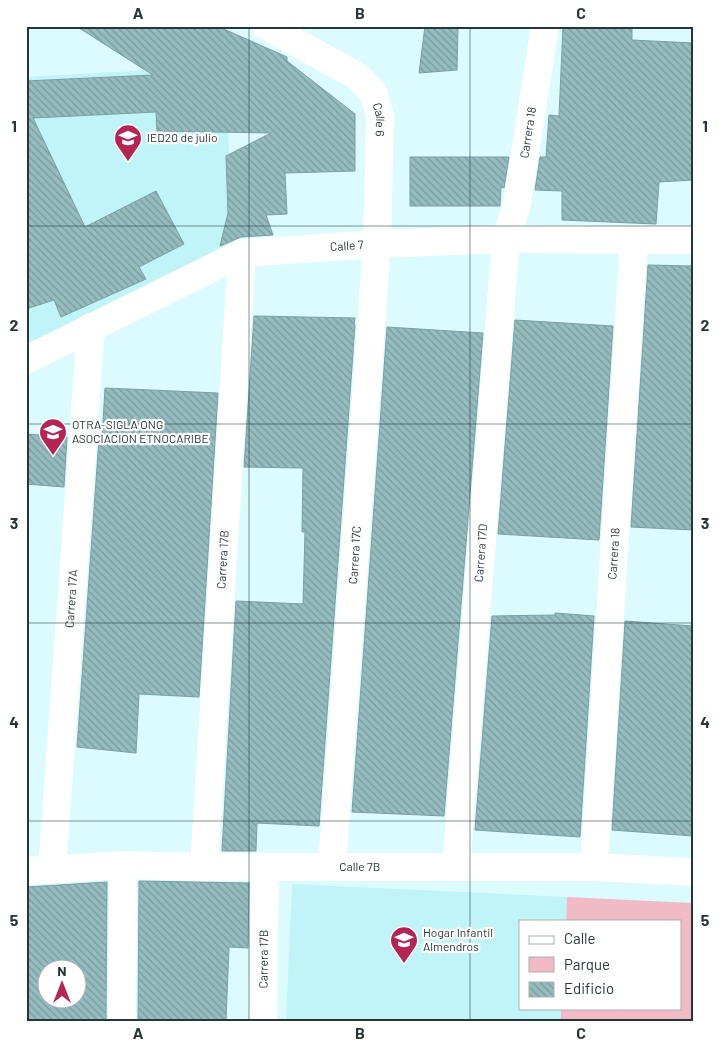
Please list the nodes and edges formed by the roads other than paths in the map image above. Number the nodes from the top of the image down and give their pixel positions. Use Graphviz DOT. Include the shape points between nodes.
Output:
graph roads {
  1 [pos="266,26"];
  2 [pos="545,26"];
  3 [pos="506,239"];
  4 [pos="634,240"];
  5 [pos="693,240"];
  6 [pos="377,244"];
  7 [pos="242,253"];
  8 [pos="91,327"];
  9 [pos="26,360"];
  10 [pos="123,865"];
  11 [pos="204,867"];
  12 [pos="265,867"];
  13 [pos="332,867"];
  14 [pos="456,867"];
  15 [pos="594,867"];
  16 [pos="39,871"];
  17 [pos="693,872"];
  18 [pos="122,1021"];
  19 [pos="262,1021"];
  1 -- 6 [label="street, Calle 6" via="357,76 373,92 380,116"];
  2 -- 3 [label="street, Carrera 18" via="517,204"];
  3 -- 4 [label="street, Calle 7"];
  3 -- 6 [label="street, Calle 7"];
  3 -- 14 [label="street, Carrera 17D"];
  4 -- 5 [label="street, Calle 7"];
  4 -- 15 [label="street, Carrera 18"];
  6 -- 7 [label="street, Calle 7"];
  6 -- 13 [label="street, Carrera 17C"];
  7 -- 8 [label="street, Calle 7"];
  7 -- 11 [label="street, Carrera 17B"];
  8 -- 9 [label="street, Calle 7"];
  8 -- 16 [label="street, Carrera 17A"];
  10 -- 11 [label="street, Calle 7B"];
  10 -- 16 [label="street, Calle 7B"];
  10 -- 18 [label="street"];
  11 -- 12 [label="street, Calle 7B"];
  12 -- 13 [label="street, Calle 7B"];
  12 -- 19 [label="street, Carrera 17B"];
  13 -- 14 [label="street, Calle 7B"];
  14 -- 15 [label="street, Calle 7B"];
  15 -- 17 [label="street, Calle 7B"];
}
